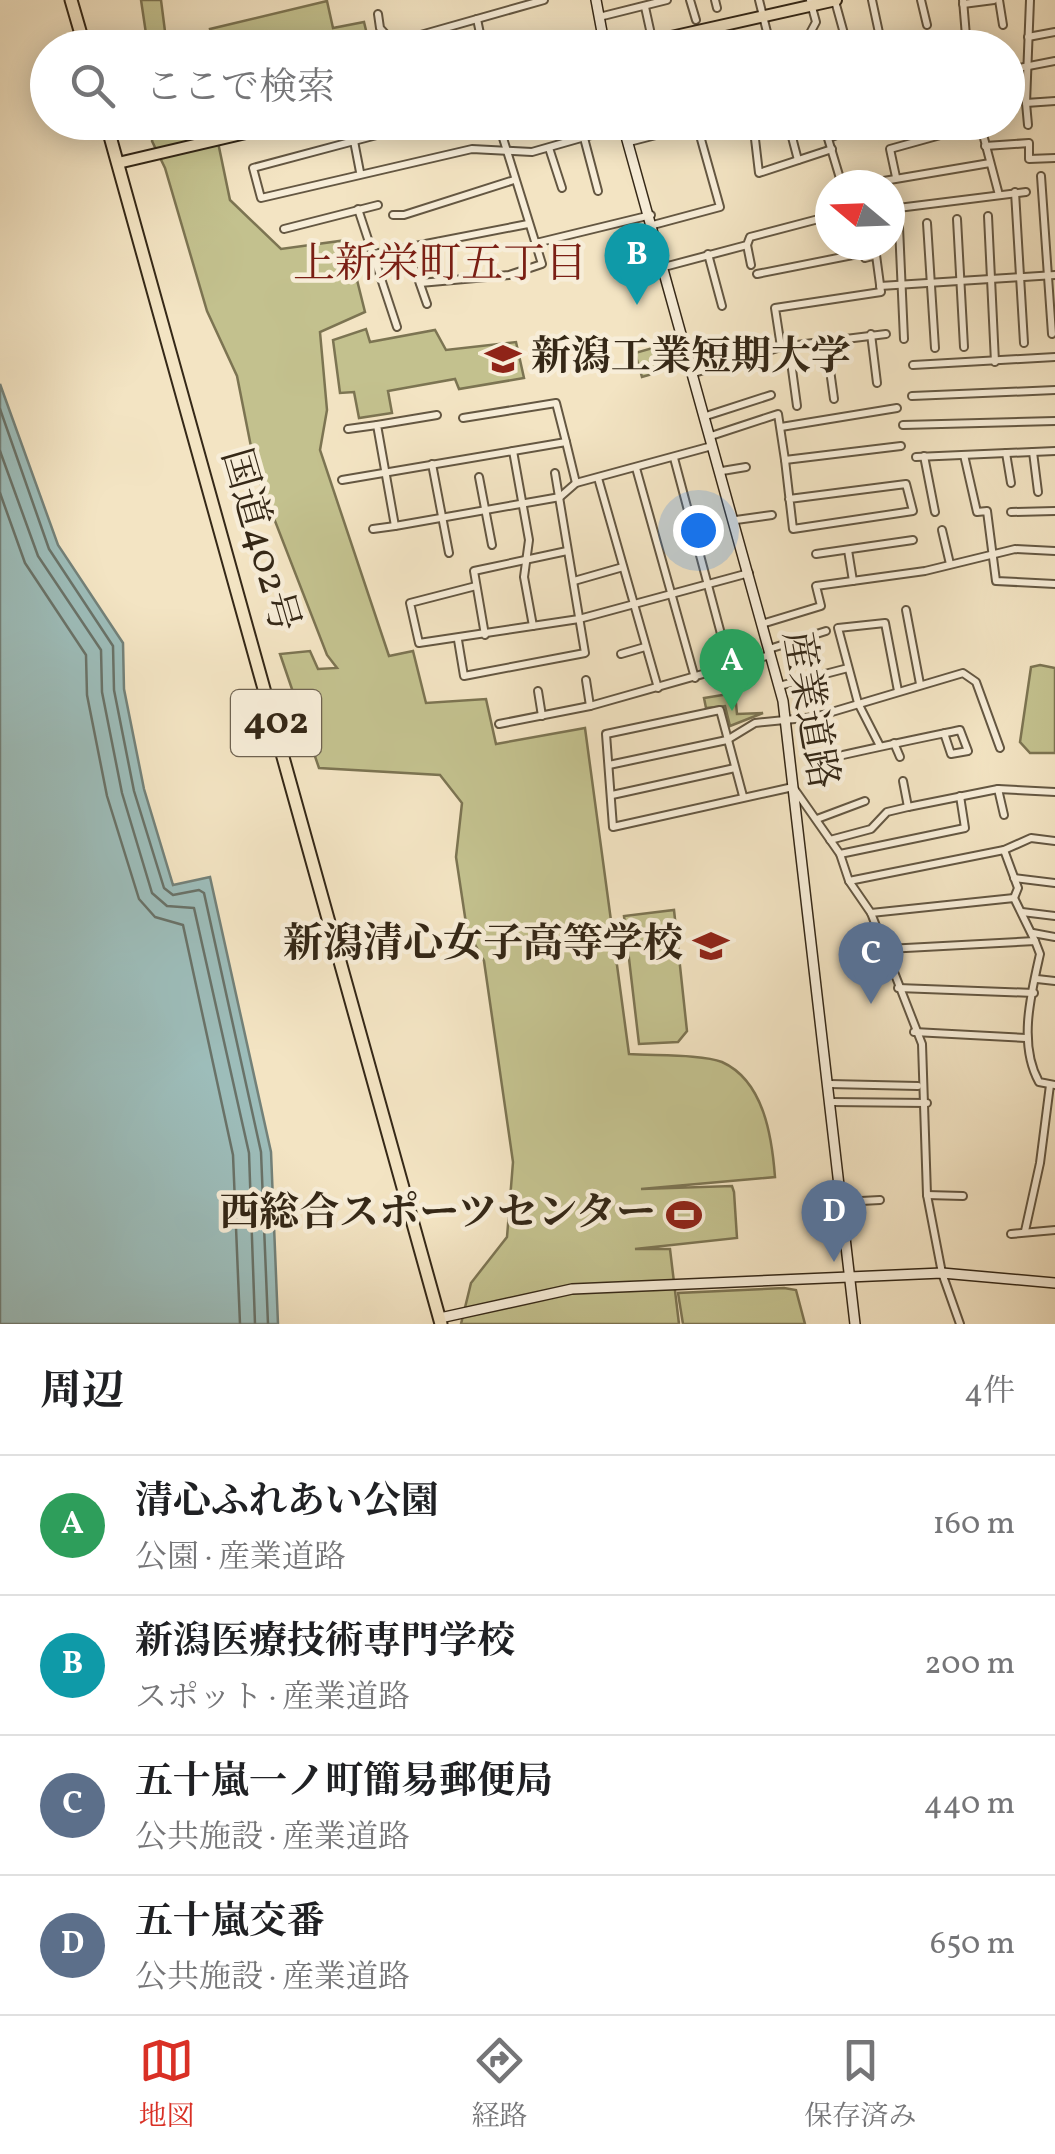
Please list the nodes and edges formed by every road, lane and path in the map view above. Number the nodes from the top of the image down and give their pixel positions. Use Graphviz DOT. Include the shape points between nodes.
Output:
graph roads {
  1 [pos="72,0"];
  2 [pos="544,0"];
  3 [pos="596,0"];
  4 [pos="668,0"];
  5 [pos="690,0"];
  6 [pos="759,0"];
  7 [pos="835,0"];
  8 [pos="872,0"];
  9 [pos="921,0"];
  10 [pos="997,0"];
  11 [pos="1030,0"];
  12 [pos="963,2"];
  13 [pos="811,3"];
  14 [pos="644,6"];
  15 [pos="378,14"];
  16 [pos="599,16"];
  17 [pos="764,18"];
  18 [pos="477,20"];
  19 [pos="696,20"];
  20 [pos="927,25"];
  21 [pos="1004,25"];
  22 [pos="80,30"];
  23 [pos="382,30"];
  24 [pos="440,30"];
  25 [pos="479,30"];
  26 [pos="602,30"];
  27 [pos="650,30"];
  28 [pos="713,30"];
  29 [pos="767,30"];
  30 [pos="812,30"];
  31 [pos="843,30"];
  32 [pos="878,30"];
  33 [pos="966,30"];
  34 [pos="1055,32"];
  35 [pos="1028,37"];
  36 [pos="1055,61"];
  37 [pos="1025,66"];
  38 [pos="1055,100"];
  39 [pos="1026,103"];
  40 [pos="1028,125"];
  41 [pos="111,140"];
  42 [pos="216,140"];
  43 [pos="358,140"];
  44 [pos="503,140"];
  45 [pos="577,140"];
  46 [pos="585,140"];
  47 [pos="636,140"];
  48 [pos="705,140"];
  49 [pos="755,140"];
  50 [pos="793,140"];
  51 [pos="830,140"];
  52 [pos="923,140"];
  53 [pos="984,140"];
  54 [pos="354,141"];
  55 [pos="628,142"];
  56 [pos="985,146"];
  57 [pos="550,148"];
  58 [pos="832,150"];
  59 [pos="506,151"];
  60 [pos="1055,158"];
  61 [pos="798,160"];
  62 [pos="118,163"];
  63 [pos="990,163"];
  64 [pos="838,170"];
  65 [pos="894,170"];
  66 [pos="360,172"];
  67 [pos="905,176"];
  68 [pos="1041,176"];
  69 [pos="514,180"];
  70 [pos="562,188"];
  71 [pos="598,191"];
  72 [pos="1015,192"];
  73 [pos="1026,192"];
  74 [pos="999,195"];
  75 [pos="378,205"];
  76 [pos="905,207"];
  77 [pos="358,209"];
  78 [pos="393,214"];
  79 [pos="988,216"];
  80 [pos="957,219"];
  81 [pos="652,220"];
  82 [pos="815,220"];
  83 [pos="927,223"];
  84 [pos="528,224"];
  85 [pos="284,229"];
  86 [pos="536,243"];
  87 [pos="747,245"];
  88 [pos="407,247"];
  89 [pos="374,254"];
  90 [pos="708,254"];
  91 [pos="815,260"];
  92 [pos="877,260"];
  93 [pos="900,260"];
  94 [pos="751,266"];
  95 [pos="664,267"];
  96 [pos="756,274"];
  97 [pos="1051,275"];
  98 [pos="1020,276"];
  99 [pos="991,279"];
  100 [pos="961,280"];
  101 [pos="420,282"];
  102 [pos="931,283"];
  103 [pos="901,284"];
  104 [pos="880,286"];
  105 [pos="426,304"];
  106 [pos="722,306"];
  107 [pos="397,327"];
  108 [pos="871,334"];
  109 [pos="886,334"];
  110 [pos="1052,334"];
  111 [pos="904,339"];
  112 [pos="826,342"];
  113 [pos="1024,343"];
  114 [pos="785,347"];
  115 [pos="964,347"];
  116 [pos="935,348"];
  117 [pos="1055,357"];
  118 [pos="995,362"];
  119 [pos="914,364"];
  120 [pos="694,374"];
  121 [pos="877,383"];
  122 [pos="1055,390"];
  123 [pos="771,395"];
  124 [pos="912,396"];
  125 [pos="834,400"];
  126 [pos="797,406"];
  127 [pos="897,408"];
  128 [pos="437,415"];
  129 [pos="706,416"];
  130 [pos="463,418"];
  131 [pos="1055,421"];
  132 [pos="377,425"];
  133 [pos="903,425"];
  134 [pos="781,428"];
  135 [pos="348,429"];
  136 [pos="712,440"];
  137 [pos="566,442"];
  138 [pos="901,446"];
  139 [pos="513,450"];
  140 [pos="1055,451"];
  141 [pos="1033,452"];
  142 [pos="1006,453"];
  143 [pos="964,455"];
  144 [pos="674,458"];
  145 [pos="785,460"];
  146 [pos="432,464"];
  147 [pos="746,467"];
  148 [pos="636,468"];
  149 [pos="722,470"];
  150 [pos="385,472"];
  151 [pos="556,473"];
  152 [pos="478,477"];
  153 [pos="598,478"];
  154 [pos="342,480"];
  155 [pos="576,483"];
  156 [pos="1011,483"];
  157 [pos="1038,492"];
  158 [pos="560,497"];
  159 [pos="789,499"];
  160 [pos="523,503"];
  161 [pos="485,510"];
  162 [pos="1055,511"];
  163 [pos="935,512"];
  164 [pos="1012,512"];
  165 [pos="772,515"];
  166 [pos="441,517"];
  167 [pos="736,520"];
  168 [pos="395,526"];
  169 [pos="372,529"];
  170 [pos="942,530"];
  171 [pos="913,540"];
  172 [pos="492,545"];
  173 [pos="848,550"];
  174 [pos="449,552"];
  175 [pos="567,552"];
  176 [pos="1055,552"];
  177 [pos="816,554"];
  178 [pos="992,556"];
  179 [pos="526,560"];
  180 [pos="950,564"];
  181 [pos="623,567"];
  182 [pos="750,573"];
  183 [pos="574,581"];
  184 [pos="853,582"];
  185 [pos="709,584"];
  186 [pos="1055,584"];
  187 [pos="476,586"];
  188 [pos="672,594"];
  189 [pos="634,606"];
  190 [pos="906,610"];
  191 [pos="579,618"];
  192 [pos="762,624"];
  193 [pos="533,626"];
  194 [pos="826,632"];
  195 [pos="485,635"];
  196 [pos="458,640"];
  197 [pos="645,647"];
  198 [pos="770,652"];
  199 [pos="621,654"];
  200 [pos="732,668"];
  201 [pos="848,668"];
  202 [pos="696,678"];
  203 [pos="586,680"];
  204 [pos="920,684"];
  205 [pos="779,686"];
  206 [pos="658,688"];
  207 [pos="736,690"];
  208 [pos="538,691"];
  209 [pos="898,691"];
  210 [pos="858,704"];
  211 [pos="590,706"];
  212 [pos="542,716"];
  213 [pos="785,720"];
  214 [pos="499,724"];
  215 [pos="944,734"];
  216 [pos="727,740"];
  217 [pos="894,743"];
  218 [pos="880,746"];
  219 [pos="1000,748"];
  220 [pos="830,758"];
  221 [pos="900,758"];
  222 [pos="609,765"];
  223 [pos="735,768"];
  224 [pos="903,781"];
  225 [pos="793,787"];
  226 [pos="998,789"];
  227 [pos="1055,792"];
  228 [pos="612,796"];
  229 [pos="743,796"];
  230 [pos="960,796"];
  231 [pos="864,801"];
  232 [pos="908,807"];
  233 [pos="1004,815"];
  234 [pos="817,819"];
  235 [pos="830,840"];
  236 [pos="1055,841"];
  237 [pos="1004,850"];
  238 [pos="840,854"];
  239 [pos="1013,878"];
  240 [pos="850,880"];
  241 [pos="1055,883"];
  242 [pos="1014,898"];
  243 [pos="1020,912"];
  244 [pos="871,913"];
  245 [pos="1055,916"];
  246 [pos="1033,937"];
  247 [pos="1055,937"];
  248 [pos="887,949"];
  249 [pos="1038,980"];
  250 [pos="1055,981"];
  251 [pos="898,988"];
  252 [pos="1034,993"];
  253 [pos="914,1032"];
  254 [pos="1026,1038"];
  255 [pos="830,1084"];
  256 [pos="1053,1085"];
  257 [pos="918,1086"];
  258 [pos="832,1102"];
  259 [pos="927,1104"];
  260 [pos="927,1196"];
  261 [pos="963,1196"];
  262 [pos="880,1200"];
  263 [pos="842,1202"];
  264 [pos="1055,1230"];
  265 [pos="1024,1231"];
  266 [pos="1011,1234"];
  267 [pos="942,1274"];
  268 [pos="850,1278"];
  269 [pos="1055,1283"];
  270 [pos="441,1321"];
  271 [pos="855,1324"];
  272 [pos="960,1324"];
  1 -- 22 [label="highway"];
  2 -- 18 [label="street"];
  3 -- 16 [label="street"];
  4 -- 14 [label="street"];
  5 -- 19 [label="street"];
  6 -- 17 [label="street"];
  7 -- 13 [label="main road"];
  7 -- 31 [label="street"];
  8 -- 32 [label="street"];
  9 -- 20 [label="street"];
  10 -- 12 [label="street"];
  10 -- 21 [label="street"];
  11 -- 35 [label="street"];
  12 -- 33 [label="street"];
  13 -- 17 [label="main road"];
  13 -- 30 [label="street"];
  14 -- 16 [label="street"];
  14 -- 27 [label="street"];
  15 -- 23 [label="street"];
  16 -- 26 [label="street"];
  17 -- 28 [label="main road"];
  17 -- 29 [label="street"];
  18 -- 24 [label="street"];
  18 -- 25 [label="street"];
  34 -- 35 [label="street"];
  35 -- 37 [label="street"];
  36 -- 37 [label="street"];
  37 -- 39 [label="street"];
  38 -- 39 [label="street"];
  39 -- 40 [label="street"];
  41 -- 62 [label="highway, 国道402号 / 402"];
  42 -- 62 [label="main road"];
  43 -- 54 [label="street"];
  44 -- 59 [label="street"];
  45 -- 57 [label="street"];
  46 -- 71 [label="street"];
  47 -- 55 [label="street"];
  48 -- 81 [label="street" via="720,208"];
  49 -- 61 [label="street" via="759,173"];
  50 -- 61 [label="street"];
  51 -- 58 [label="street"];
  52 -- 65 [label="street" via="890,150"];
  53 -- 56 [label="street"];
  54 -- 66 [label="street"];
  54 -- 66 [label="street" via="253,168 261,198"];
  55 -- 81 [label="street, 産業道路"];
  56 -- 60 [label="street" via="1030,143 1029,159"];
  56 -- 63 [label="street"];
  57 -- 59 [label="street"];
  57 -- 70 [label="street"];
  58 -- 61 [label="street"];
  58 -- 64 [label="street"];
  59 -- 66 [label="street" via="472,149"];
  59 -- 69 [label="street"];
  62 -- 270 [label="highway, 国道402号 / 402"];
  63 -- 67 [label="street"];
  63 -- 74 [label="street"];
  68 -- 97 [label="street"];
  69 -- 78 [label="street"];
  69 -- 84 [label="street"];
  72 -- 73 [label="street"];
  72 -- 74 [label="street"];
  72 -- 98 [label="street"];
  74 -- 76 [label="street"];
  75 -- 77 [label="street"];
  77 -- 85 [label="street"];
  77 -- 89 [label="street"];
  79 -- 99 [label="street"];
  80 -- 100 [label="street"];
  81 -- 86 [label="street"];
  81 -- 95 [label="street, 産業道路"];
  82 -- 87 [label="street" via="750,238"];
  83 -- 102 [label="street"];
  84 -- 86 [label="street"];
  84 -- 88 [label="street"];
  86 -- 101 [label="street" via="542,264 510,275"];
  87 -- 90 [label="street"];
  87 -- 94 [label="street"];
  88 -- 89 [label="street"];
  88 -- 101 [label="street"];
  89 -- 107 [label="street"];
  90 -- 95 [label="street"];
  90 -- 106 [label="street"];
  91 -- 96 [label="street"];
  92 -- 104 [label="street"];
  93 -- 103 [label="street"];
  95 -- 120 [label="street, 産業道路"];
  97 -- 98 [label="street"];
  97 -- 110 [label="street"];
  98 -- 99 [label="street"];
  98 -- 113 [label="street"];
  99 -- 100 [label="street"];
  99 -- 118 [label="street"];
  100 -- 102 [label="street"];
  100 -- 115 [label="street"];
  101 -- 105 [label="street"];
  102 -- 103 [label="street"];
  102 -- 116 [label="street"];
  103 -- 104 [label="street"];
  103 -- 111 [label="street"];
  104 -- 114 [label="street" via="881,292 775,308"];
  108 -- 109 [label="street"];
  108 -- 112 [label="street"];
  108 -- 121 [label="street"];
  112 -- 114 [label="street"];
  112 -- 125 [label="street"];
  114 -- 120 [label="street"];
  114 -- 126 [label="street"];
  117 -- 118 [label="street"];
  118 -- 119 [label="street"];
  120 -- 129 [label="street, 産業道路"];
  122 -- 124 [label="street"];
  123 -- 129 [label="street"];
  127 -- 134 [label="street"];
  128 -- 132 [label="street"];
  129 -- 136 [label="street, 産業道路"];
  130 -- 137 [label="street" via="556,404"];
  131 -- 133 [label="street"];
  132 -- 135 [label="street"];
  132 -- 150 [label="street"];
  134 -- 136 [label="street" via="778,414"];
  134 -- 145 [label="street"];
  136 -- 144 [label="street"];
  136 -- 149 [label="street, 産業道路"];
  137 -- 139 [label="street"];
  137 -- 155 [label="street"];
  138 -- 145 [label="street"];
  139 -- 146 [label="street"];
  139 -- 160 [label="street"];
  140 -- 141 [label="street"];
  141 -- 142 [label="street"];
  141 -- 157 [label="street"];
  142 -- 143 [label="street"];
  142 -- 156 [label="street"];
  143 -- 163 [label="street" via="920,456"];
  143 -- 178 [label="street" via="977,512 987,511"];
  144 -- 148 [label="street"];
  144 -- 185 [label="street"];
  145 -- 159 [label="street"];
  146 -- 150 [label="street"];
  146 -- 166 [label="street"];
  147 -- 149 [label="street"];
  148 -- 153 [label="street"];
  148 -- 188 [label="street"];
  149 -- 167 [label="street, 産業道路"];
  150 -- 154 [label="street"];
  150 -- 168 [label="street"];
  151 -- 158 [label="street"];
  152 -- 161 [label="street"];
  153 -- 155 [label="street"];
  153 -- 181 [label="street"];
  155 -- 158 [label="street"];
  158 -- 160 [label="street"];
  158 -- 175 [label="street"];
  159 -- 159 [label="street" via="793,529 913,511 906,484"];
  160 -- 161 [label="street"];
  160 -- 179 [label="street"];
  161 -- 166 [label="street"];
  161 -- 172 [label="street"];
  162 -- 164 [label="street"];
  165 -- 167 [label="street"];
  166 -- 168 [label="street"];
  166 -- 174 [label="street"];
  167 -- 182 [label="street, 産業道路"];
  168 -- 169 [label="street"];
  170 -- 180 [label="street"];
  171 -- 173 [label="street"];
  173 -- 177 [label="street"];
  173 -- 184 [label="street"];
  175 -- 179 [label="street"];
  175 -- 183 [label="street"];
  176 -- 178 [label="street" via="1016,549"];
  178 -- 180 [label="street"];
  178 -- 186 [label="street" via="996,580"];
  179 -- 187 [label="street" via="474,571"];
  179 -- 193 [label="street"];
  180 -- 184 [label="street"];
  181 -- 183 [label="street"];
  181 -- 189 [label="street"];
  182 -- 185 [label="street"];
  182 -- 192 [label="street, 産業道路"];
  183 -- 191 [label="street"];
  184 -- 192 [label="street" via="816,586 821,606"];
  185 -- 188 [label="street"];
  185 -- 200 [label="street"];
  187 -- 195 [label="street"];
  187 -- 196 [label="street" via="410,603 419,643"];
  188 -- 189 [label="street"];
  188 -- 202 [label="street"];
  189 -- 191 [label="street"];
  189 -- 197 [label="street"];
  190 -- 204 [label="street"];
  191 -- 193 [label="street"];
  191 -- 196 [label="street" via="585,653 464,676"];
  192 -- 198 [label="street, 産業道路"];
  193 -- 195 [label="street"];
  194 -- 198 [label="street"];
  195 -- 196 [label="street"];
  197 -- 199 [label="street"];
  197 -- 206 [label="street"];
  198 -- 200 [label="street"];
  198 -- 205 [label="street, 産業道路"];
  200 -- 202 [label="street"];
  200 -- 207 [label="street"];
  201 -- 205 [label="street"];
  201 -- 209 [label="street" via="838,628 885,623"];
  201 -- 210 [label="street"];
  202 -- 206 [label="street"];
  203 -- 211 [label="street"];
  204 -- 209 [label="street"];
  204 -- 219 [label="street" via="963,673 971,677"];
  205 -- 213 [label="street, 産業道路"];
  206 -- 211 [label="street"];
  208 -- 212 [label="street"];
  209 -- 210 [label="street"];
  210 -- 213 [label="street"];
  210 -- 218 [label="street"];
  211 -- 212 [label="street"];
  212 -- 214 [label="street"];
  213 -- 216 [label="street" via="756,723"];
  213 -- 225 [label="street, 産業道路"];
  215 -- 217 [label="street"];
  216 -- 222 [label="street"];
  216 -- 222 [label="street" via="720,710 606,734"];
  216 -- 223 [label="street"];
  217 -- 218 [label="street"];
  217 -- 221 [label="street"];
  218 -- 220 [label="street"];
  222 -- 228 [label="street"];
  223 -- 228 [label="street"];
  223 -- 229 [label="street"];
  224 -- 232 [label="street"];
  225 -- 229 [label="street"];
  225 -- 234 [label="street"];
  225 -- 255 [label="street, 産業道路"];
  226 -- 227 [label="street"];
  226 -- 230 [label="street"];
  226 -- 233 [label="street"];
  228 -- 229 [label="street" via="613,828"];
  230 -- 232 [label="street"];
  230 -- 238 [label="street" via="965,828"];
  231 -- 234 [label="street"];
  232 -- 235 [label="street" via="887,812 870,829"];
  234 -- 235 [label="street"];
  235 -- 238 [label="street"];
  236 -- 237 [label="street" via="1031,838"];
  237 -- 239 [label="street"];
  237 -- 240 [label="street"];
  238 -- 240 [label="street"];
  239 -- 241 [label="street"];
  239 -- 242 [label="street"];
  240 -- 244 [label="street"];
  242 -- 243 [label="street"];
  242 -- 244 [label="street"];
  243 -- 245 [label="street"];
  243 -- 246 [label="street"];
  244 -- 248 [label="street"];
  246 -- 247 [label="street"];
  246 -- 248 [label="street"];
  246 -- 249 [label="street"];
  248 -- 251 [label="street"];
  249 -- 250 [label="street"];
  249 -- 252 [label="street"];
  251 -- 252 [label="street"];
  251 -- 253 [label="street"];
  252 -- 254 [label="street"];
  253 -- 254 [label="street"];
  253 -- 259 [label="street" via="922,1044"];
  254 -- 256 [label="street" via="1039,1082"];
  255 -- 257 [label="street"];
  255 -- 258 [label="street, 産業道路"];
  256 -- 265 [label="street"];
  258 -- 259 [label="street"];
  258 -- 263 [label="street, 産業道路"];
  259 -- 260 [label="street"];
  260 -- 261 [label="street"];
  260 -- 267 [label="street"];
  262 -- 263 [label="street"];
  263 -- 268 [label="street, 産業道路"];
  264 -- 265 [label="street"];
  265 -- 266 [label="street"];
  267 -- 268 [label="street"];
  267 -- 269 [label="street"];
  267 -- 272 [label="street"];
  268 -- 270 [label="street" via="572,1289"];
  268 -- 271 [label="street, 産業道路"];
}
